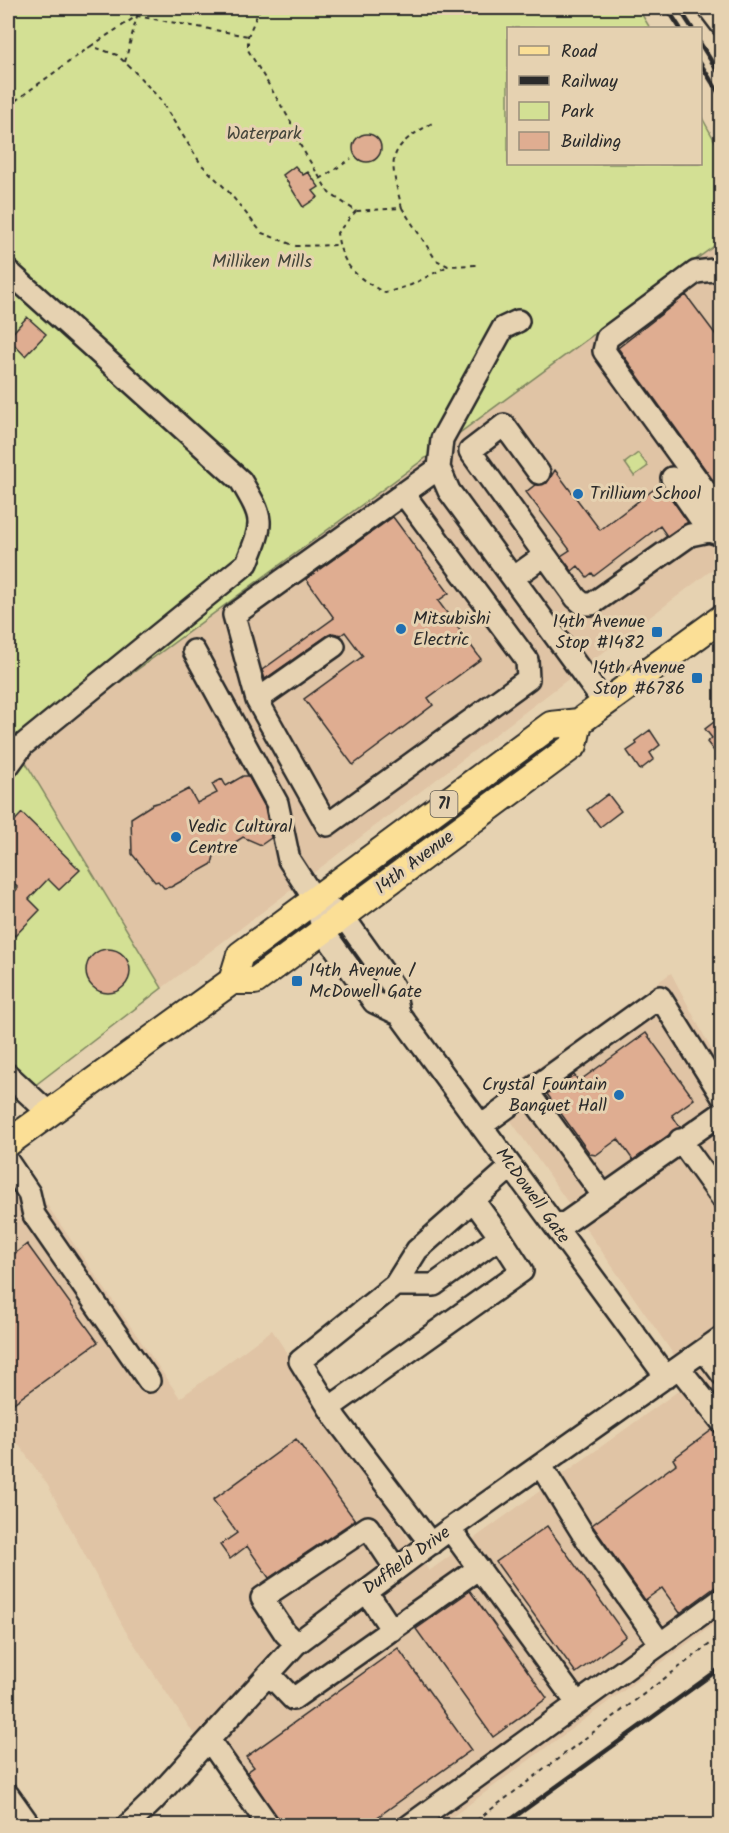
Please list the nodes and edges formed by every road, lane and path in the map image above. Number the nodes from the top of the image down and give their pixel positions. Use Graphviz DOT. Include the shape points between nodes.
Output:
graph roads {
  1 [pos="136,8"];
  2 [pos="260,8"];
  3 [pos="709,8"];
  4 [pos="137,16"];
  5 [pos="722,25"];
  6 [pos="248,36"];
  7 [pos="91,46"];
  8 [pos="125,62"];
  9 [pos="8,106"];
  10 [pos="434,122"];
  11 [pos="351,159"];
  12 [pos="320,179"];
  13 [pos="402,208"];
  14 [pos="356,211"];
  15 [pos="339,245"];
  16 [pos="477,265"];
  17 [pos="448,266"];
  18 [pos="722,269"];
  19 [pos="8,271"];
  20 [pos="518,321"];
  21 [pos="439,468"];
  22 [pos="539,473"];
  23 [pos="672,478"];
  24 [pos="403,494"];
  25 [pos="717,527"];
  26 [pos="544,555"];
  27 [pos="513,578"];
  28 [pos="722,618"];
  29 [pos="334,646"];
  30 [pos="194,651"];
  31 [pos="257,700"];
  32 [pos="604,704"];
  33 [pos="579,722"];
  34 [pos="8,766"];
  35 [pos="315,900"];
  36 [pos="333,924"];
  37 [pos="232,981"];
  38 [pos="8,1075"];
  39 [pos="527,1091"];
  40 [pos="722,1096"];
  41 [pos="49,1113"];
  42 [pos="722,1113"];
  43 [pos="481,1126"];
  44 [pos="680,1140"];
  45 [pos="8,1143"];
  46 [pos="8,1162"];
  47 [pos="511,1167"];
  48 [pos="603,1195"];
  49 [pos="722,1198"];
  50 [pos="473,1200"];
  51 [pos="557,1229"];
  52 [pos="500,1237"];
  53 [pos="395,1285"];
  54 [pos="722,1338"];
  55 [pos="704,1350"];
  56 [pos="673,1372"];
  57 [pos="722,1374"];
  58 [pos="149,1381"];
  59 [pos="329,1408"];
  60 [pos="722,1422"];
  61 [pos="541,1466"];
  62 [pos="450,1529"];
  63 [pos="431,1544"];
  64 [pos="479,1568"];
  65 [pos="396,1569"];
  66 [pos="366,1591"];
  67 [pos="722,1599"];
  68 [pos="392,1630"];
  69 [pos="722,1635"];
  70 [pos="660,1643"];
  71 [pos="296,1644"];
  72 [pos="270,1675"];
  73 [pos="577,1703"];
  74 [pos="209,1740"];
  75 [pos="8,1795"];
  76 [pos="20,1822"];
  77 [pos="127,1826"];
  78 [pos="269,1826"];
  79 [pos="409,1826"];
  80 [pos="469,1826"];
  1 -- 4 [label="path"];
  2 -- 6 [label="path"];
  3 -- 5 [label="street"];
  4 -- 6 [label="path"];
  4 -- 7 [label="path"];
  4 -- 8 [label="path"];
  6 -- 12 [label="path" via="248,50"];
  7 -- 8 [label="path"];
  7 -- 9 [label="path"];
  8 -- 15 [label="path" via="159,98 201,165 262,233 296,246"];
  10 -- 13 [label="path" via="412,134 393,154 392,170"];
  11 -- 12 [label="path"];
  12 -- 14 [label="path" via="329,193"];
  13 -- 14 [label="path"];
  13 -- 17 [label="path" via="436,260"];
  14 -- 15 [label="path" via="337,233"];
  15 -- 17 [label="path" via="340,256 364,281 386,293"];
  16 -- 17 [label="path"];
  18 -- 25 [label="street" via="696,272 607,338 604,351"];
  19 -- 34 [label="street" via="241,480 257,508 260,531 247,563 23,745"];
  20 -- 21 [label="street" via="503,328 442,439"];
  21 -- 24 [label="street"];
  21 -- 27 [label="street" via="449,491"];
  22 -- 26 [label="street" via="504,425 470,451"];
  23 -- 25 [label="street"];
  24 -- 31 [label="street" via="234,615"];
  24 -- 31 [label="street" via="528,660 528,679 327,825"];
  25 -- 26 [label="street" via="690,536 592,604 583,604 576,598"];
  26 -- 27 [label="street"];
  27 -- 32 [label="street"];
  28 -- 32 [label="main road, 14th Avenue / 71"];
  29 -- 31 [label="street"];
  30 -- 35 [label="street" via="277,803 289,860"];
  32 -- 33 [label="main road, 14th Avenue / 71"];
  33 -- 35 [label="main road, 14th Avenue / 71" via="551,725"];
  33 -- 36 [label="main road, 14th Avenue / 71" via="574,745"];
  35 -- 36 [label="street"];
  35 -- 37 [label="main road, 14th Avenue / 71" via="240,955"];
  36 -- 37 [label="main road, 14th Avenue / 71" via="255,981"];
  36 -- 43 [label="street, McDowell Gate" via="393,986 399,1014"];
  37 -- 41 [label="main road, 14th Avenue / 71"];
  38 -- 41 [label="street"];
  39 -- 40 [label="street" via="660,997"];
  39 -- 43 [label="street"];
  39 -- 48 [label="street"];
  41 -- 45 [label="main road, 14th Avenue / 71"];
  42 -- 44 [label="street"];
  43 -- 47 [label="street, McDowell Gate"];
  44 -- 48 [label="street"];
  44 -- 49 [label="street"];
  46 -- 58 [label="street" via="29,1193 34,1215"];
  47 -- 50 [label="street"];
  47 -- 51 [label="street, McDowell Gate"];
  48 -- 51 [label="street"];
  50 -- 52 [label="street"];
  50 -- 53 [label="street" via="417,1250"];
  51 -- 56 [label="street, McDowell Gate"];
  52 -- 53 [label="street" via="434,1285"];
  52 -- 59 [label="street" via="522,1271"];
  53 -- 59 [label="street" via="300,1361"];
  54 -- 55 [label="street, Duffield Drive"];
  55 -- 56 [label="street, Duffield Drive"];
  55 -- 57 [label="street"];
  56 -- 60 [label="street, McDowell Gate"];
  56 -- 61 [label="street, Duffield Drive"];
  59 -- 63 [label="street"];
  61 -- 62 [label="street, Duffield Drive"];
  61 -- 70 [label="street" via="583,1534"];
  62 -- 63 [label="street, Duffield Drive"];
  62 -- 64 [label="street"];
  63 -- 65 [label="street, Duffield Drive"];
  64 -- 68 [label="street"];
  64 -- 73 [label="street"];
  65 -- 66 [label="street, Duffield Drive"];
  65 -- 71 [label="street" via="368,1527 262,1598"];
  66 -- 68 [label="street"];
  66 -- 71 [label="street, Duffield Drive"];
  67 -- 70 [label="street"];
  68 -- 72 [label="street" via="293,1699"];
  69 -- 80 [label="path"];
  70 -- 73 [label="street"];
  71 -- 72 [label="street, Duffield Drive"];
  72 -- 74 [label="street, Duffield Drive"];
  73 -- 79 [label="street"];
  74 -- 77 [label="street, Duffield Drive"];
  74 -- 78 [label="street"];
  75 -- 76 [label="street"];
}
